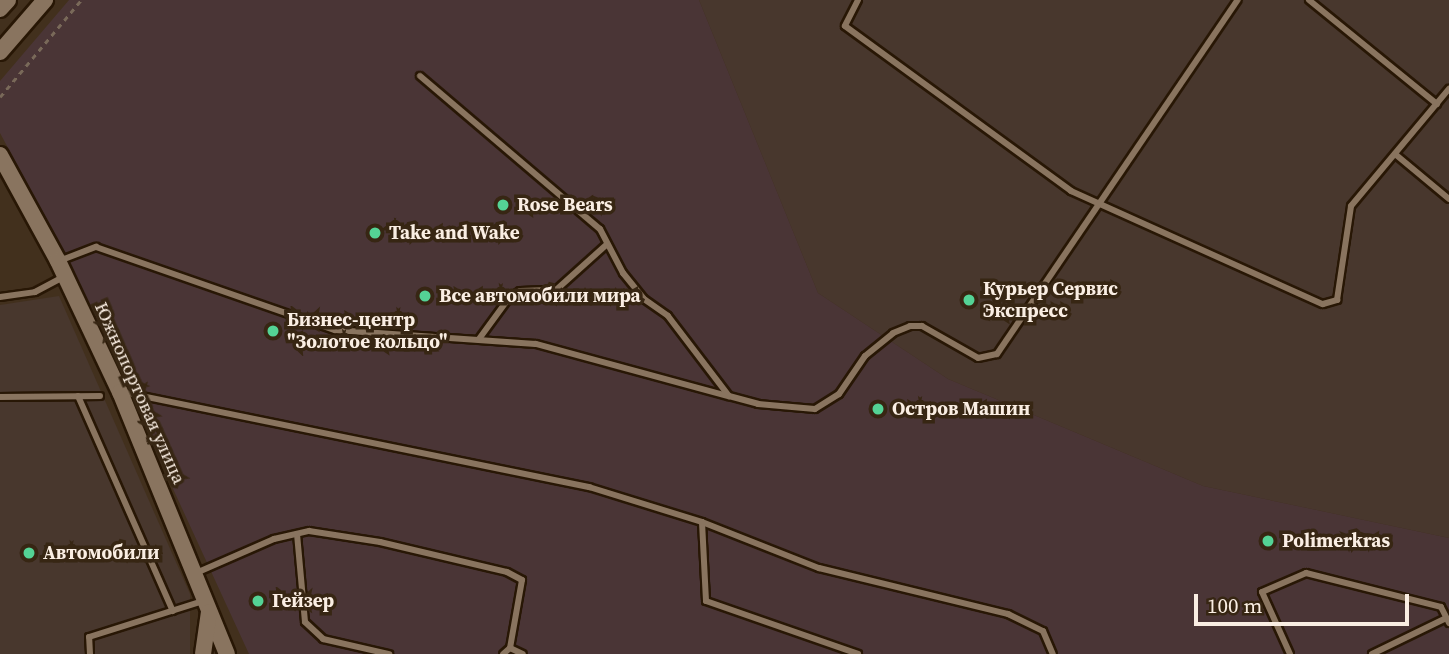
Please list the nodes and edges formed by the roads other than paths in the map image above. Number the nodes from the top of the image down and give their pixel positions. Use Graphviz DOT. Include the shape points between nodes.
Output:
graph roads {
  1 [pos="8,0"];
  2 [pos="45,0"];
  3 [pos="858,0"];
  4 [pos="1238,0"];
  5 [pos="1309,0"];
  6 [pos="0,9"];
  7 [pos="0,52"];
  8 [pos="420,76"];
  9 [pos="1449,89"];
  10 [pos="1437,104"];
  11 [pos="1395,154"];
  12 [pos="0,155"];
  13 [pos="1449,199"];
  14 [pos="1101,201"];
  15 [pos="606,245"];
  16 [pos="61,269"];
  17 [pos="0,297"];
  18 [pos="479,339"];
  19 [pos="120,392"];
  20 [pos="78,396"];
  21 [pos="100,396"];
  22 [pos="729,396"];
  23 [pos="0,397"];
  24 [pos="702,522"];
  25 [pos="297,534"];
  26 [pos="194,573"];
  27 [pos="207,606"];
  28 [pos="173,611"];
  29 [pos="1448,621"];
  30 [pos="510,648"];
  31 [pos="90,654"];
  32 [pos="203,654"];
  33 [pos="227,654"];
  34 [pos="389,654"];
  35 [pos="503,654"];
  36 [pos="523,654"];
  37 [pos="858,654"];
  38 [pos="1053,654"];
  39 [pos="1290,654"];
  40 [pos="1372,654"];
  1 -- 6 [label="main road"];
  2 -- 7 [label="main road"];
  3 -- 14 [label="lane" via="845,26 1071,191"];
  4 -- 14 [label="lane"];
  5 -- 10 [label="lane"];
  8 -- 15 [label="lane" via="600,229"];
  9 -- 10 [label="lane"];
  10 -- 11 [label="lane"];
  11 -- 13 [label="lane"];
  11 -- 14 [label="lane" via="1351,206 1337,300 1323,304"];
  12 -- 16 [label="main road, Южнопортовая улица"];
  14 -- 22 [label="lane" via="997,354 978,359 922,326 911,326 893,333 865,356 839,394 815,409 758,404"];
  15 -- 18 [label="lane" via="556,290 520,290 509,298"];
  15 -- 22 [label="lane" via="637,290 668,316"];
  16 -- 17 [label="lane" via="35,292"];
  16 -- 18 [label="lane" via="96,247 335,330"];
  16 -- 19 [label="main road, Южнопортовая улица"];
  18 -- 22 [label="lane" via="588,355"];
  19 -- 24 [label="lane" via="589,487"];
  19 -- 26 [label="main road, Южнопортовая улица"];
  20 -- 21 [label="lane"];
  20 -- 23 [label="lane"];
  20 -- 28 [label="lane"];
  24 -- 37 [label="lane" via="706,601"];
  24 -- 38 [label="lane" via="819,568 1008,614 1043,631"];
  25 -- 26 [label="lane"];
  25 -- 30 [label="lane" via="309,531 380,542 522,580"];
  25 -- 34 [label="lane" via="306,622 323,639"];
  26 -- 27 [label="main road, Южнопортовая улица"];
  27 -- 28 [label="lane"];
  27 -- 32 [label="main road"];
  27 -- 33 [label="main road, Южнопортовая улица"];
  28 -- 31 [label="lane" via="89,637"];
  29 -- 39 [label="lane" via="1441,607 1306,573 1262,592"];
  29 -- 40 [label="lane"];
  30 -- 35 [label="lane"];
  30 -- 36 [label="lane"];
}
